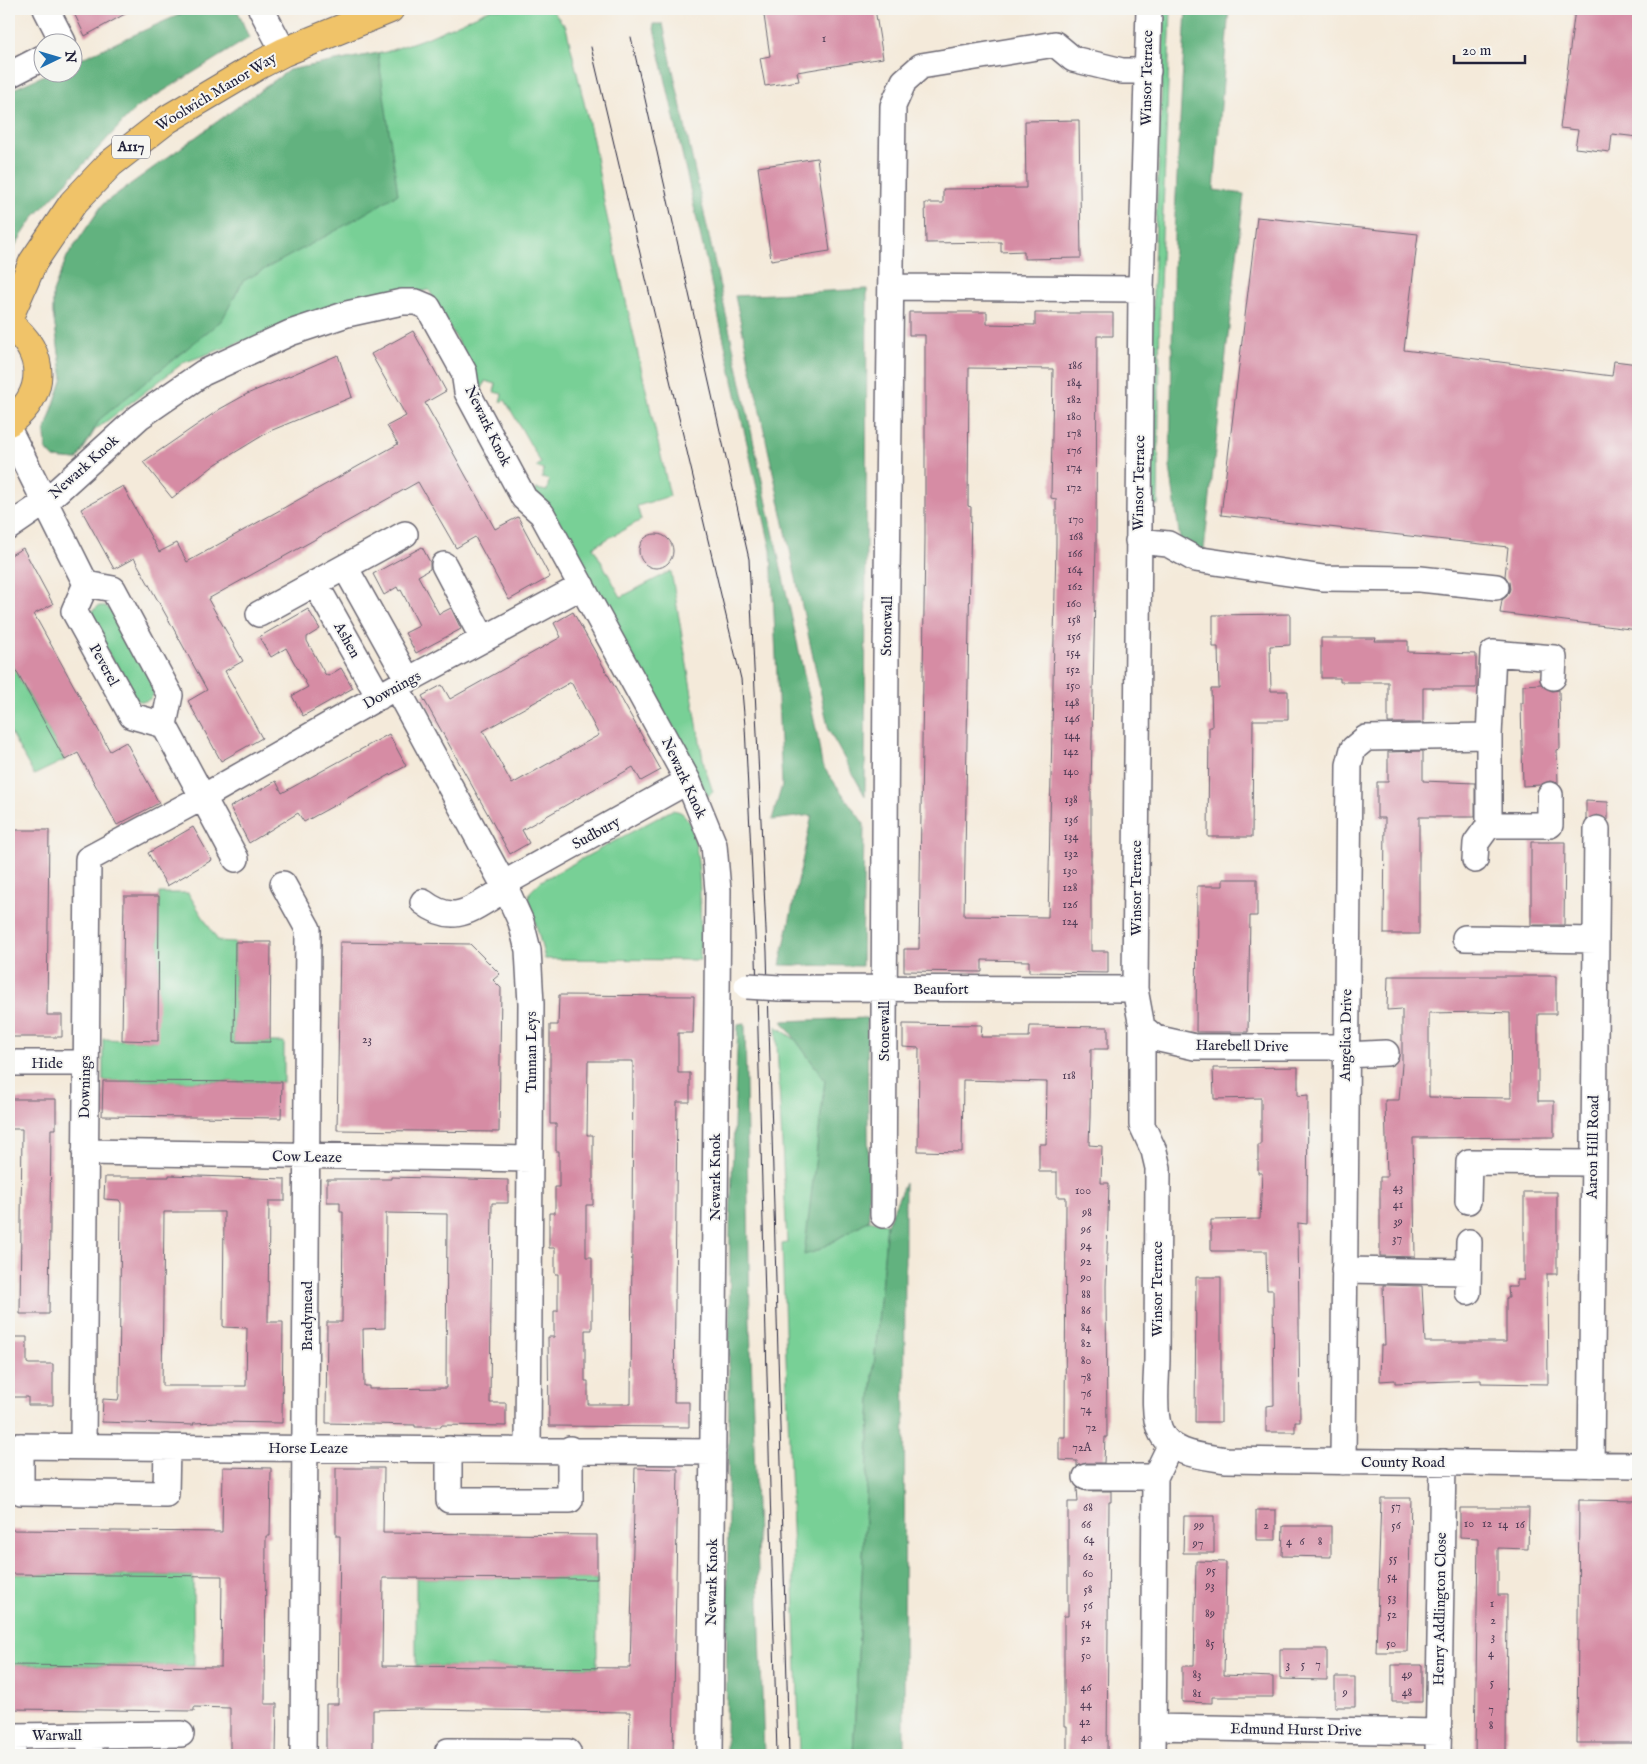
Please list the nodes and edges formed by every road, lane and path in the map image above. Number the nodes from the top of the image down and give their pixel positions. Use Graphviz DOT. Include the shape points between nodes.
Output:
graph roads {
  1 [pos="46,9"];
  2 [pos="261,9"];
  3 [pos="390,9"];
  4 [pos="1149,9"];
  5 [pos="58,32"];
  6 [pos="284,52"];
  7 [pos="32,63"];
  8 [pos="1148,71"];
  9 [pos="9,75"];
  10 [pos="891,287"];
  11 [pos="1141,289"];
  12 [pos="9,318"];
  13 [pos="9,324"];
  14 [pos="9,422"];
  15 [pos="9,430"];
  16 [pos="44,503"];
  17 [pos="9,527"];
  18 [pos="405,534"];
  19 [pos="1138,541"];
  20 [pos="444,565"];
  21 [pos="345,567"];
  22 [pos="315,583"];
  23 [pos="86,584"];
  24 [pos="582,586"];
  25 [pos="1496,587"];
  26 [pos="259,614"];
  27 [pos="483,639"];
  28 [pos="1553,678"];
  29 [pos="394,688"];
  30 [pos="164,725"];
  31 [pos="1489,736"];
  32 [pos="688,781"];
  33 [pos="1550,795"];
  34 [pos="203,798"];
  35 [pos="1489,826"];
  36 [pos="1597,829"];
  37 [pos="236,859"];
  38 [pos="1475,860"];
  39 [pos="283,884"];
  40 [pos="505,887"];
  41 [pos="423,902"];
  42 [pos="1465,938"];
  43 [pos="1596,940"];
  44 [pos="716,985"];
  45 [pos="884,988"];
  46 [pos="1135,989"];
  47 [pos="1142,1027"];
  48 [pos="1346,1051"];
  49 [pos="1386,1053"];
  50 [pos="9,1063"];
  51 [pos="86,1063"];
  52 [pos="84,1152"];
  53 [pos="308,1157"];
  54 [pos="530,1159"];
  55 [pos="1592,1163"];
  56 [pos="1468,1201"];
  57 [pos="883,1215"];
  58 [pos="1469,1242"];
  59 [pos="1344,1270"];
  60 [pos="1171,1444"];
  61 [pos="15,1446"];
  62 [pos="83,1446"];
  63 [pos="167,1447"];
  64 [pos="306,1448"];
  65 [pos="449,1449"];
  66 [pos="528,1449"];
  67 [pos="570,1449"];
  68 [pos="713,1452"];
  69 [pos="1343,1462"];
  70 [pos="1442,1462"];
  71 [pos="1591,1465"];
  72 [pos="1638,1465"];
  73 [pos="1086,1477"];
  74 [pos="1156,1477"];
  75 [pos="1153,1728"];
  76 [pos="181,1734"];
  77 [pos="1438,1744"];
  78 [pos="90,1745"];
  79 [pos="13,1755"];
  80 [pos="304,1755"];
  81 [pos="448,1755"];
  82 [pos="568,1755"];
  83 [pos="710,1755"];
  84 [pos="1153,1755"];
  1 -- 5 [label="street"];
  2 -- 6 [label="street"];
  3 -- 6 [label="main road, Woolwich Manor Way / A117"];
  4 -- 8 [label="street, Winsor Terrace"];
  6 -- 12 [label="main road, Woolwich Manor Way / A117" via="168,119 110,164 73,203 33,262"];
  7 -- 9 [label="street"];
  8 -- 10 [label="street, Stonewall" via="1122,71 1073,59 1055,44 921,66 904,81 893,106"];
  8 -- 11 [label="street, Winsor Terrace"];
  10 -- 11 [label="street"];
  10 -- 45 [label="street, Stonewall"];
  11 -- 19 [label="street, Winsor Terrace"];
  13 -- 14 [label="main road" via="23,335 34,353 38,374 34,394 22,412"];
  15 -- 16 [label="street"];
  16 -- 17 [label="street, Newark Knok"];
  16 -- 23 [label="street"];
  16 -- 24 [label="street, Newark Knok" via="139,417 203,372 310,325 391,304 416,302 428,308 464,372 467,392 524,498 542,514"];
  18 -- 21 [label="street"];
  19 -- 25 [label="street" via="1168,544 1195,559 1323,578 1420,579"];
  19 -- 46 [label="street, Winsor Terrace"];
  20 -- 27 [label="street"];
  21 -- 22 [label="street"];
  21 -- 29 [label="street"];
  22 -- 26 [label="street"];
  22 -- 29 [label="street, Ashen"];
  23 -- 30 [label="street" via="113,589 170,695"];
  23 -- 30 [label="street, Peverel" via="74,611 132,716"];
  24 -- 27 [label="street, Downings"];
  24 -- 32 [label="street, Newark Knok"];
  27 -- 29 [label="street, Downings"];
  28 -- 31 [label="street" via="1554,658 1493,653"];
  29 -- 34 [label="street, Downings"];
  29 -- 40 [label="street, Tunnan Leys"];
  30 -- 34 [label="street"];
  31 -- 35 [label="street"];
  31 -- 48 [label="street, Angelica Drive" via="1366,738 1353,749 1349,765"];
  32 -- 40 [label="street, Sudbury"];
  32 -- 44 [label="street, Newark Knok" via="714,845 718,890"];
  33 -- 35 [label="street" via="1550,825"];
  34 -- 37 [label="street"];
  34 -- 51 [label="street, Downings" via="88,859"];
  35 -- 38 [label="street" via="1476,843"];
  36 -- 43 [label="street, Aaron Hill Road"];
  39 -- 53 [label="street, Bradymead" via="308,929"];
  40 -- 41 [label="street, Sudbury" via="459,915 435,911"];
  40 -- 54 [label="street, Tunnan Leys" via="522,922 528,950"];
  42 -- 43 [label="street"];
  43 -- 55 [label="street, Aaron Hill Road"];
  44 -- 45 [label="street, Beaufort, bridge"];
  44 -- 68 [label="street, Newark Knok"];
  45 -- 46 [label="street, Beaufort"];
  45 -- 57 [label="street, Stonewall"];
  46 -- 47 [label="street, Winsor Terrace"];
  47 -- 48 [label="street, Harebell Drive" via="1155,1038 1195,1047"];
  47 -- 60 [label="street, Winsor Terrace" via="1142,1125 1158,1168 1157,1417 1160,1430"];
  48 -- 49 [label="street, Harebell Drive"];
  48 -- 59 [label="street, Angelica Drive"];
  50 -- 51 [label="street, Hide"];
  51 -- 52 [label="street, Downings"];
  52 -- 53 [label="street, Cow Leaze"];
  52 -- 62 [label="street, Downings"];
  53 -- 54 [label="street, Cow Leaze"];
  53 -- 64 [label="street, Bradymead"];
  54 -- 66 [label="street, Tunnan Leys"];
  55 -- 56 [label="street" via="1469,1162"];
  55 -- 71 [label="street, Aaron Hill Road"];
  58 -- 59 [label="street" via="1468,1282"];
  59 -- 69 [label="street, Angelica Drive"];
  60 -- 69 [label="street, County Road" via="1182,1451 1226,1460"];
  60 -- 74 [label="street"];
  61 -- 62 [label="street, Horse Leaze"];
  61 -- 63 [label="street, Horse Leaze" via="21,1492 166,1494"];
  62 -- 63 [label="street, Horse Leaze"];
  63 -- 64 [label="street, Horse Leaze"];
  64 -- 65 [label="street, Horse Leaze"];
  64 -- 80 [label="street, Bradymead"];
  65 -- 66 [label="street, Horse Leaze"];
  65 -- 67 [label="street" via="449,1500 570,1500"];
  66 -- 67 [label="street, Horse Leaze"];
  67 -- 68 [label="street, Horse Leaze"];
  68 -- 83 [label="street, Newark Knok"];
  69 -- 70 [label="street, County Road"];
  70 -- 71 [label="street, County Road"];
  70 -- 77 [label="street, Henry Addlington Close"];
  71 -- 72 [label="street, County Road"];
  73 -- 74 [label="street"];
  74 -- 75 [label="street"];
  75 -- 77 [label="street, Edmund Hurst Drive"];
  75 -- 84 [label="street"];
  76 -- 78 [label="street, Warwall"];
  78 -- 79 [label="street, Warwall" via="13,1736"];
  81 -- 82 [label="street" via="448,1751 568,1752"];
}
